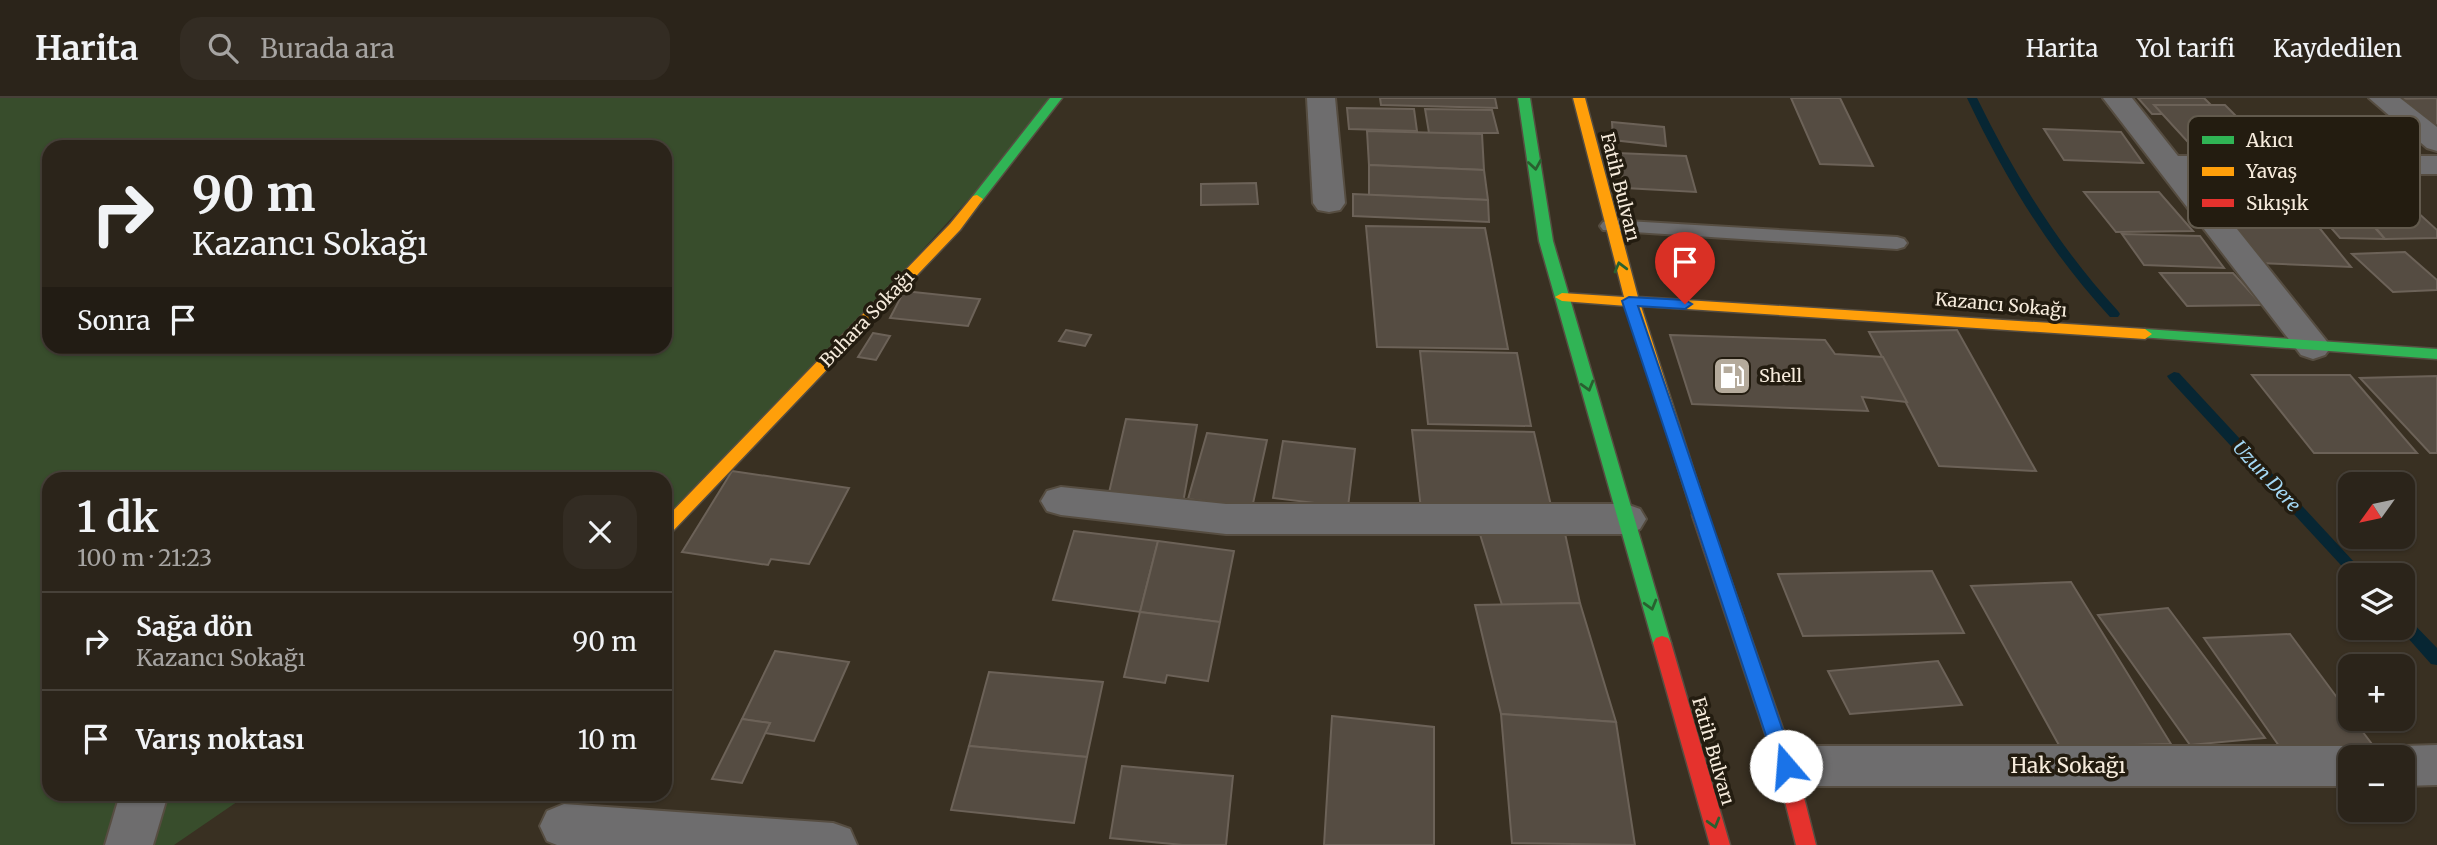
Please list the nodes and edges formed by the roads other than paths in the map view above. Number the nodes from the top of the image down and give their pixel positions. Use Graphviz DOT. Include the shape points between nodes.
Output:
graph roads {
  1 [pos="1056,98"];
  2 [pos="1321,98"];
  3 [pos="1524,98"];
  4 [pos="1579,98"];
  5 [pos="2117,98"];
  6 [pos="2383,98"];
  7 [pos="2405,116"];
  8 [pos="2420,128"];
  9 [pos="2437,142"];
  10 [pos="2171,165"];
  11 [pos="2188,165"];
  12 [pos="2188,191"];
  13 [pos="1329,203"];
  14 [pos="1610,226"];
  15 [pos="2218,228"];
  16 [pos="1897,243"];
  17 [pos="1562,298"];
  18 [pos="1629,301"];
  19 [pos="2313,347"];
  20 [pos="2437,354"];
  21 [pos="1060,501"];
  22 [pos="1626,519"];
  23 [pos="672,522"];
  24 [pos="2415,765"];
  25 [pos="2437,765"];
  26 [pos="1786,766"];
  27 [pos="2338,766"];
  28 [pos="142,801"];
  29 [pos="564,825"];
  30 [pos="129,845"];
  31 [pos="832,845"];
  32 [pos="1720,845"];
  33 [pos="1806,845"];
  1 -- 23 [label="main road, Buhara Sokağı" via="955,227"];
  2 -- 13 [label="street"];
  3 -- 17 [label="main road, Fatih Bulvarı, one-way" via="1546,241"];
  4 -- 14 [label="main road, Fatih Bulvarı"];
  5 -- 10 [label="street"];
  6 -- 7 [label="street"];
  8 -- 9 [label="street"];
  10 -- 11 [label="street"];
  10 -- 12 [label="street"];
  14 -- 16 [label="lane"];
  18 -- 14 [label="main road, Fatih Bulvarı, one-way"];
  15 -- 19 [label="street"];
  17 -- 18 [label="main road, Kazancı Sokağı"];
  17 -- 22 [label="main road, Fatih Bulvarı, one-way"];
  18 -- 19 [label="main road, Kazancı Sokağı"];
  18 -- 26 [label="main road, Fatih Bulvarı"];
  19 -- 20 [label="main road, Kazancı Sokağı"];
  21 -- 22 [label="street" via="1226,519"];
  22 -- 32 [label="main road, Fatih Bulvarı, one-way"];
  24 -- 25 [label="street"];
  26 -- 27 [label="street, Hak Sokağı"];
  26 -- 33 [label="main road, Fatih Bulvarı"];
  28 -- 30 [label="street"];
  29 -- 31 [label="street"];
}
